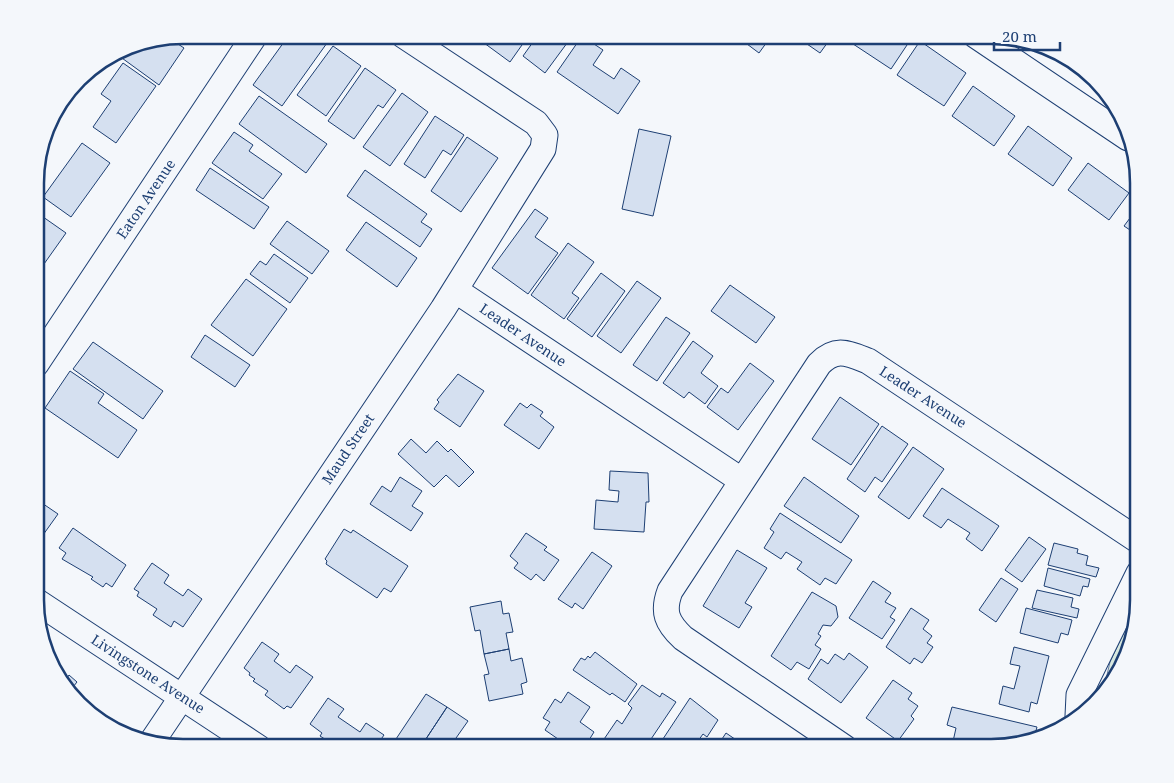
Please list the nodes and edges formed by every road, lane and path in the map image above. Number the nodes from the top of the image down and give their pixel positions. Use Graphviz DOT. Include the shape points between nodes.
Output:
graph roads {
  1 [pos="249,44"];
  2 [pos="417,44"];
  3 [pos="988,44"];
  4 [pos="1121,133"];
  5 [pos="455,290"];
  6 [pos="44,352"];
  7 [pos="741,480"];
  8 [pos="1130,535"];
  9 [pos="1130,591"];
  10 [pos="44,605"];
  11 [pos="183,696"];
  12 [pos="1078,709"];
  13 [pos="155,737"];
  14 [pos="246,739"];
  15 [pos="832,739"];
  1 -- 6 [label="street, Eaton Avenue"];
  2 -- 5 [label="street, Maud Street" via="536,123 545,135 541,153"];
  3 -- 4 [label="street"];
  5 -- 7 [label="street, Leader Avenue"];
  5 -- 11 [label="street, Maud Street"];
  7 -- 8 [label="street, Leader Avenue" via="819,364 828,355 840,352 868,362"];
  7 -- 15 [label="street, Leader Avenue" via="670,591 665,615 683,638"];
  9 -- 12 [label="street" via="1079,695"];
  10 -- 11 [label="street, Livingstone Avenue"];
  11 -- 13 [label="street, Maud Street"];
  11 -- 14 [label="street, Livingstone Avenue"];
}
